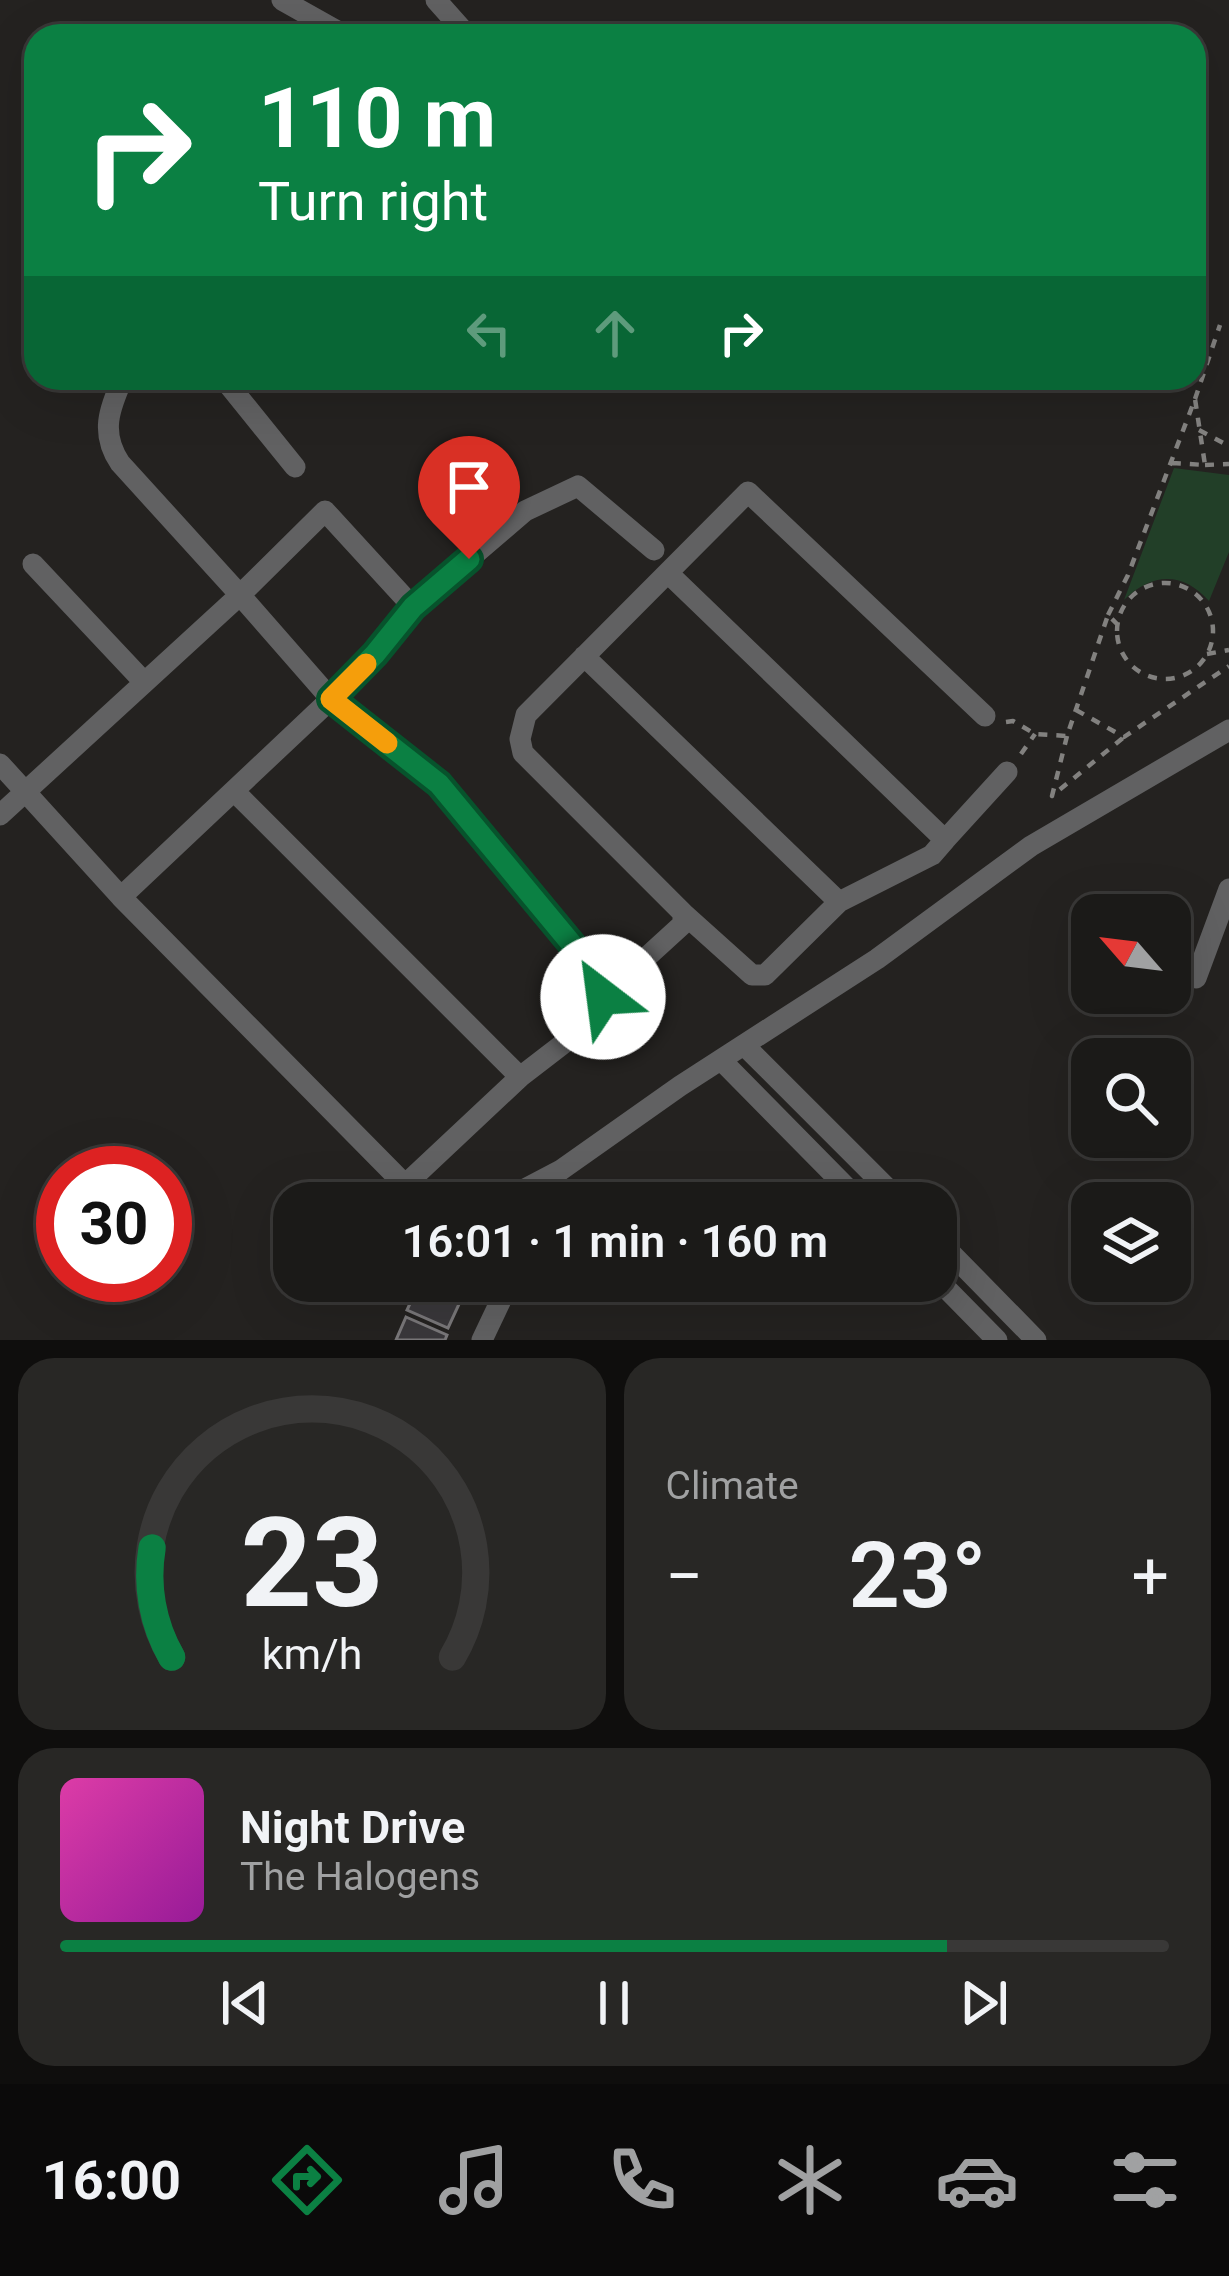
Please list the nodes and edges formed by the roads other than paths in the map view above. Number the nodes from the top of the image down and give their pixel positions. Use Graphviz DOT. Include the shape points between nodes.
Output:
graph roads {
  1 [pos="282,0"];
  2 [pos="436,0"];
  3 [pos="325,24"];
  4 [pos="458,24"];
  5 [pos="119,390"];
  6 [pos="233,390"];
  7 [pos="295,467"];
  8 [pos="654,550"];
  9 [pos="33,564"];
  10 [pos="668,573"];
  11 [pos="240,595"];
  12 [pos="413,607"];
  13 [pos="584,656"];
  14 [pos="144,682"];
  15 [pos="331,699"];
  16 [pos="985,716"];
  17 [pos="1229,730"];
  18 [pos="0,764"];
  19 [pos="1007,772"];
  20 [pos="26,791"];
  21 [pos="234,791"];
  22 [pos="0,815"];
  23 [pos="945,840"];
  24 [pos="1229,889"];
  25 [pos="121,897"];
  26 [pos="838,902"];
  27 [pos="683,913"];
  28 [pos="1196,978"];
  29 [pos="603,997"];
  30 [pos="744,1045"];
  31 [pos="721,1060"];
  32 [pos="520,1077"];
  33 [pos="877,1178"];
  34 [pos="404,1182"];
  35 [pos="408,1182"];
  36 [pos="538,1182"];
  37 [pos="842,1182"];
  38 [pos="874,1182"];
  39 [pos="881,1182"];
  40 [pos="957,1259"];
  41 [pos="957,1299"];
  42 [pos="500,1302"];
  43 [pos="482,1340"];
  44 [pos="997,1340"];
  45 [pos="1036,1340"];
  1 -- 3 [label="street"];
  2 -- 4 [label="street"];
  5 -- 11 [label="street" via="107,444"];
  6 -- 7 [label="street"];
  8 -- 12 [label="street" via="578,486 525,511"];
  9 -- 14 [label="street"];
  10 -- 13 [label="street"];
  10 -- 16 [label="street" via="748,491"];
  10 -- 23 [label="street"];
  11 -- 12 [label="street" via="325,511"];
  11 -- 14 [label="street"];
  11 -- 15 [label="street"];
  12 -- 15 [label="street"];
  13 -- 26 [label="street"];
  13 -- 27 [label="street" via="526,715 523,753"];
  14 -- 20 [label="street"];
  15 -- 21 [label="street"];
  15 -- 29 [label="street" via="439,784 594,971"];
  17 -- 30 [label="street" via="1031,846"];
  18 -- 20 [label="street"];
  19 -- 23 [label="street"];
  20 -- 22 [label="street"];
  20 -- 25 [label="street"];
  21 -- 25 [label="street"];
  21 -- 32 [label="street"];
  23 -- 26 [label="street" via="932,855"];
  24 -- 28 [label="street"];
  25 -- 34 [label="street"];
  26 -- 27 [label="street" via="765,975 752,975"];
  27 -- 29 [label="street" via="683,924"];
  29 -- 32 [label="street" via="572,1037"];
  30 -- 31 [label="street"];
  30 -- 33 [label="street"];
  31 -- 36 [label="street"];
  31 -- 37 [label="street"];
  32 -- 35 [label="street"];
  33 -- 38 [label="street"];
  33 -- 39 [label="street"];
  40 -- 45 [label="street"];
  41 -- 44 [label="street"];
  42 -- 43 [label="street"];
}
